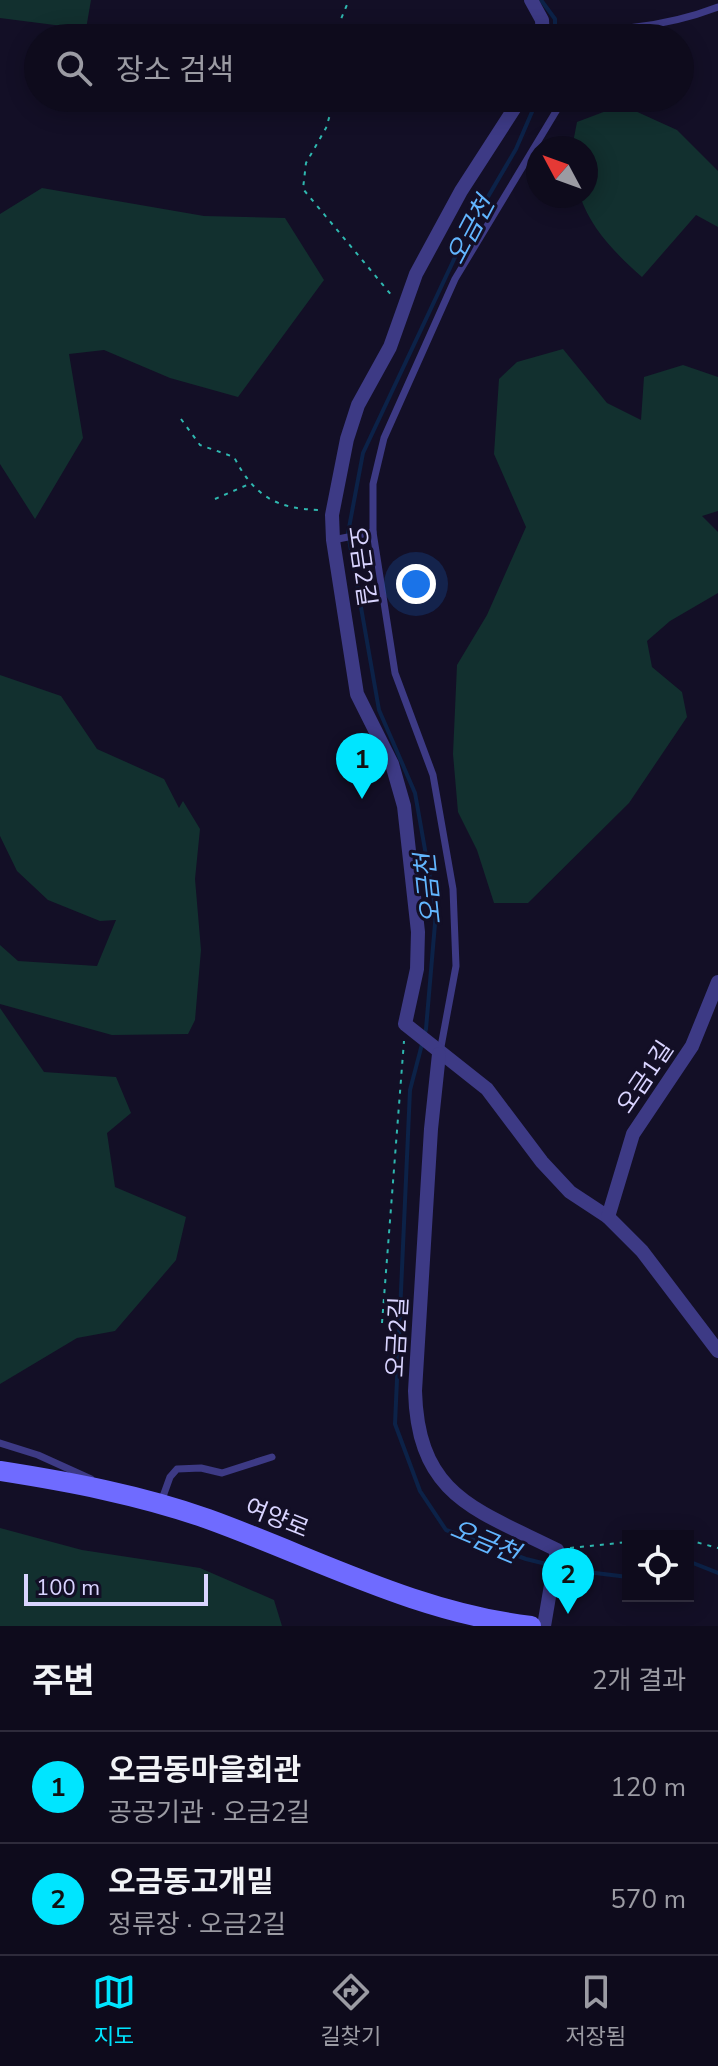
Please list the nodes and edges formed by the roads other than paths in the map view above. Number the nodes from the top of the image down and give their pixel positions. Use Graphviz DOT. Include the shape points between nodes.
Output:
graph roads {
  1 [pos="531,0"];
  2 [pos="718,7"];
  3 [pos="539,24"];
  4 [pos="662,24"];
  5 [pos="512,112"];
  6 [pos="556,112"];
  7 [pos="373,532"];
  8 [pos="333,540"];
  9 [pos="718,982"];
  10 [pos="439,1054"];
  11 [pos="608,1217"];
  12 [pos="718,1351"];
  13 [pos="0,1443"];
  14 [pos="272,1457"];
  15 [pos="0,1471"];
  16 [pos="115,1493"];
  17 [pos="160,1504"];
  18 [pos="491,1623"];
  19 [pos="531,1626"];
  20 [pos="544,1626"];
  1 -- 3 [label="street"];
  2 -- 4 [label="lane"];
  5 -- 8 [label="street, 오금2길" via="445,218 416,274 390,347 358,405 333,510"];
  6 -- 7 [label="lane" via="455,279 394,414 373,484"];
  7 -- 8 [label="lane"];
  7 -- 10 [label="lane" via="395,673 433,775 453,889 456,966"];
  8 -- 10 [label="street, 오금2길" via="357,694 392,764 404,806 418,932 417,969 405,1024"];
  9 -- 11 [label="street, 오금1길" via="692,1046 633,1134"];
  10 -- 11 [label="street" via="487,1089 570,1192"];
  10 -- 20 [label="street, 오금2길" via="415,1391 420,1438 443,1483 460,1501 557,1550"];
  11 -- 12 [label="street" via="652,1263"];
  13 -- 16 [label="lane" via="38,1455"];
  14 -- 17 [label="lane" via="222,1473 177,1469"];
  15 -- 16 [label="street, 여양로"];
  16 -- 17 [label="street, 여양로"];
  17 -- 18 [label="street, 여양로" via="408,1599"];
  18 -- 19 [label="street, 여양로"];
}
